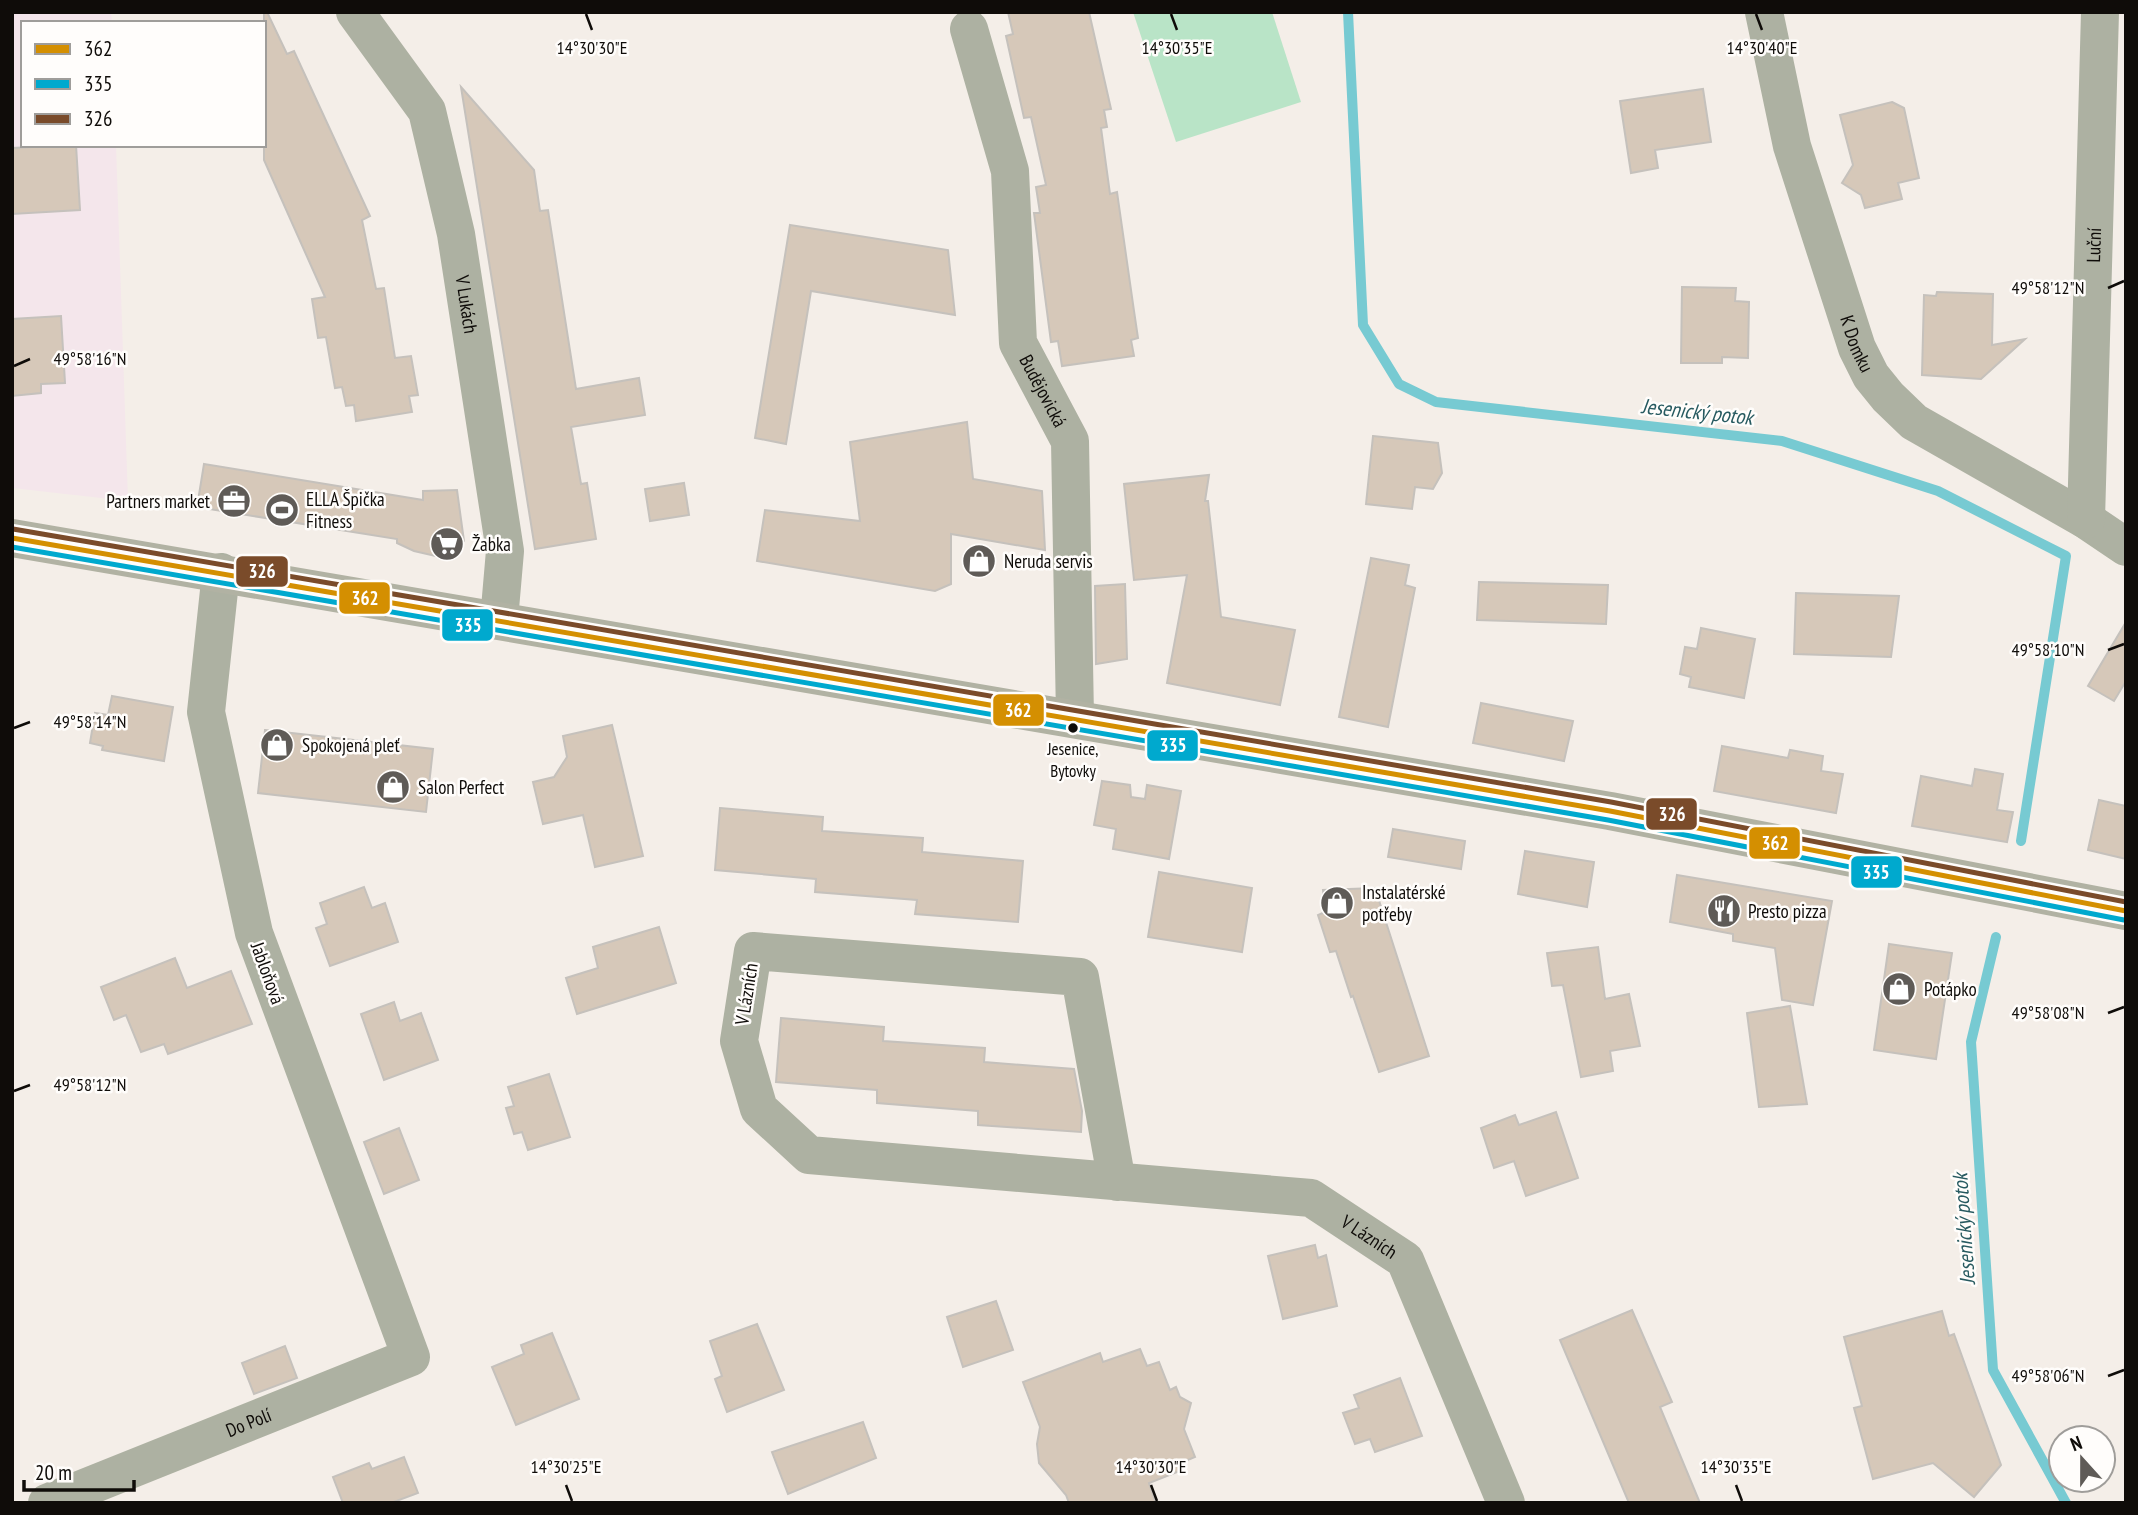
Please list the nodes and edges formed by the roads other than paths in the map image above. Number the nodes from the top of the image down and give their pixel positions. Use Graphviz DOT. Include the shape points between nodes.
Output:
graph roads {
  1 [pos="355,12"];
  2 [pos="1764,12"];
  3 [pos="2100,12"];
  4 [pos="969,29"];
  5 [pos="2086,520"];
  6 [pos="12,538"];
  7 [pos="2126,547"];
  8 [pos="221,572"];
  9 [pos="499,620"];
  10 [pos="1075,717"];
  11 [pos="2126,911"];
  12 [pos="1117,1182"];
  13 [pos="411,1357"];
  14 [pos="47,1503"];
  15 [pos="1506,1503"];
  1 -- 9 [label="street, V Lukách" via="427,111 456,234 505,551"];
  2 -- 5 [label="street, K Domku" via="1792,146 1857,348 1871,376 1914,422"];
  3 -- 5 [label="street, Luční"];
  4 -- 10 [label="street, Budějovická" via="1010,171 1018,343 1070,441"];
  5 -- 7 [label="street, K Domku"];
  6 -- 8 [label="main road"];
  8 -- 9 [label="main road"];
  8 -- 13 [label="street, Jabloňová" via="206,712 254,933"];
  9 -- 10 [label="main road"];
  10 -- 11 [label="main road" via="1609,811"];
  12 -- 12 [label="street, V Lázních" via="1080,977 753,951 739,1041 759,1109 809,1155"];
  12 -- 15 [label="street, V Lázních" via="1311,1198 1405,1260"];
  13 -- 14 [label="street, Do Polí"];
}
